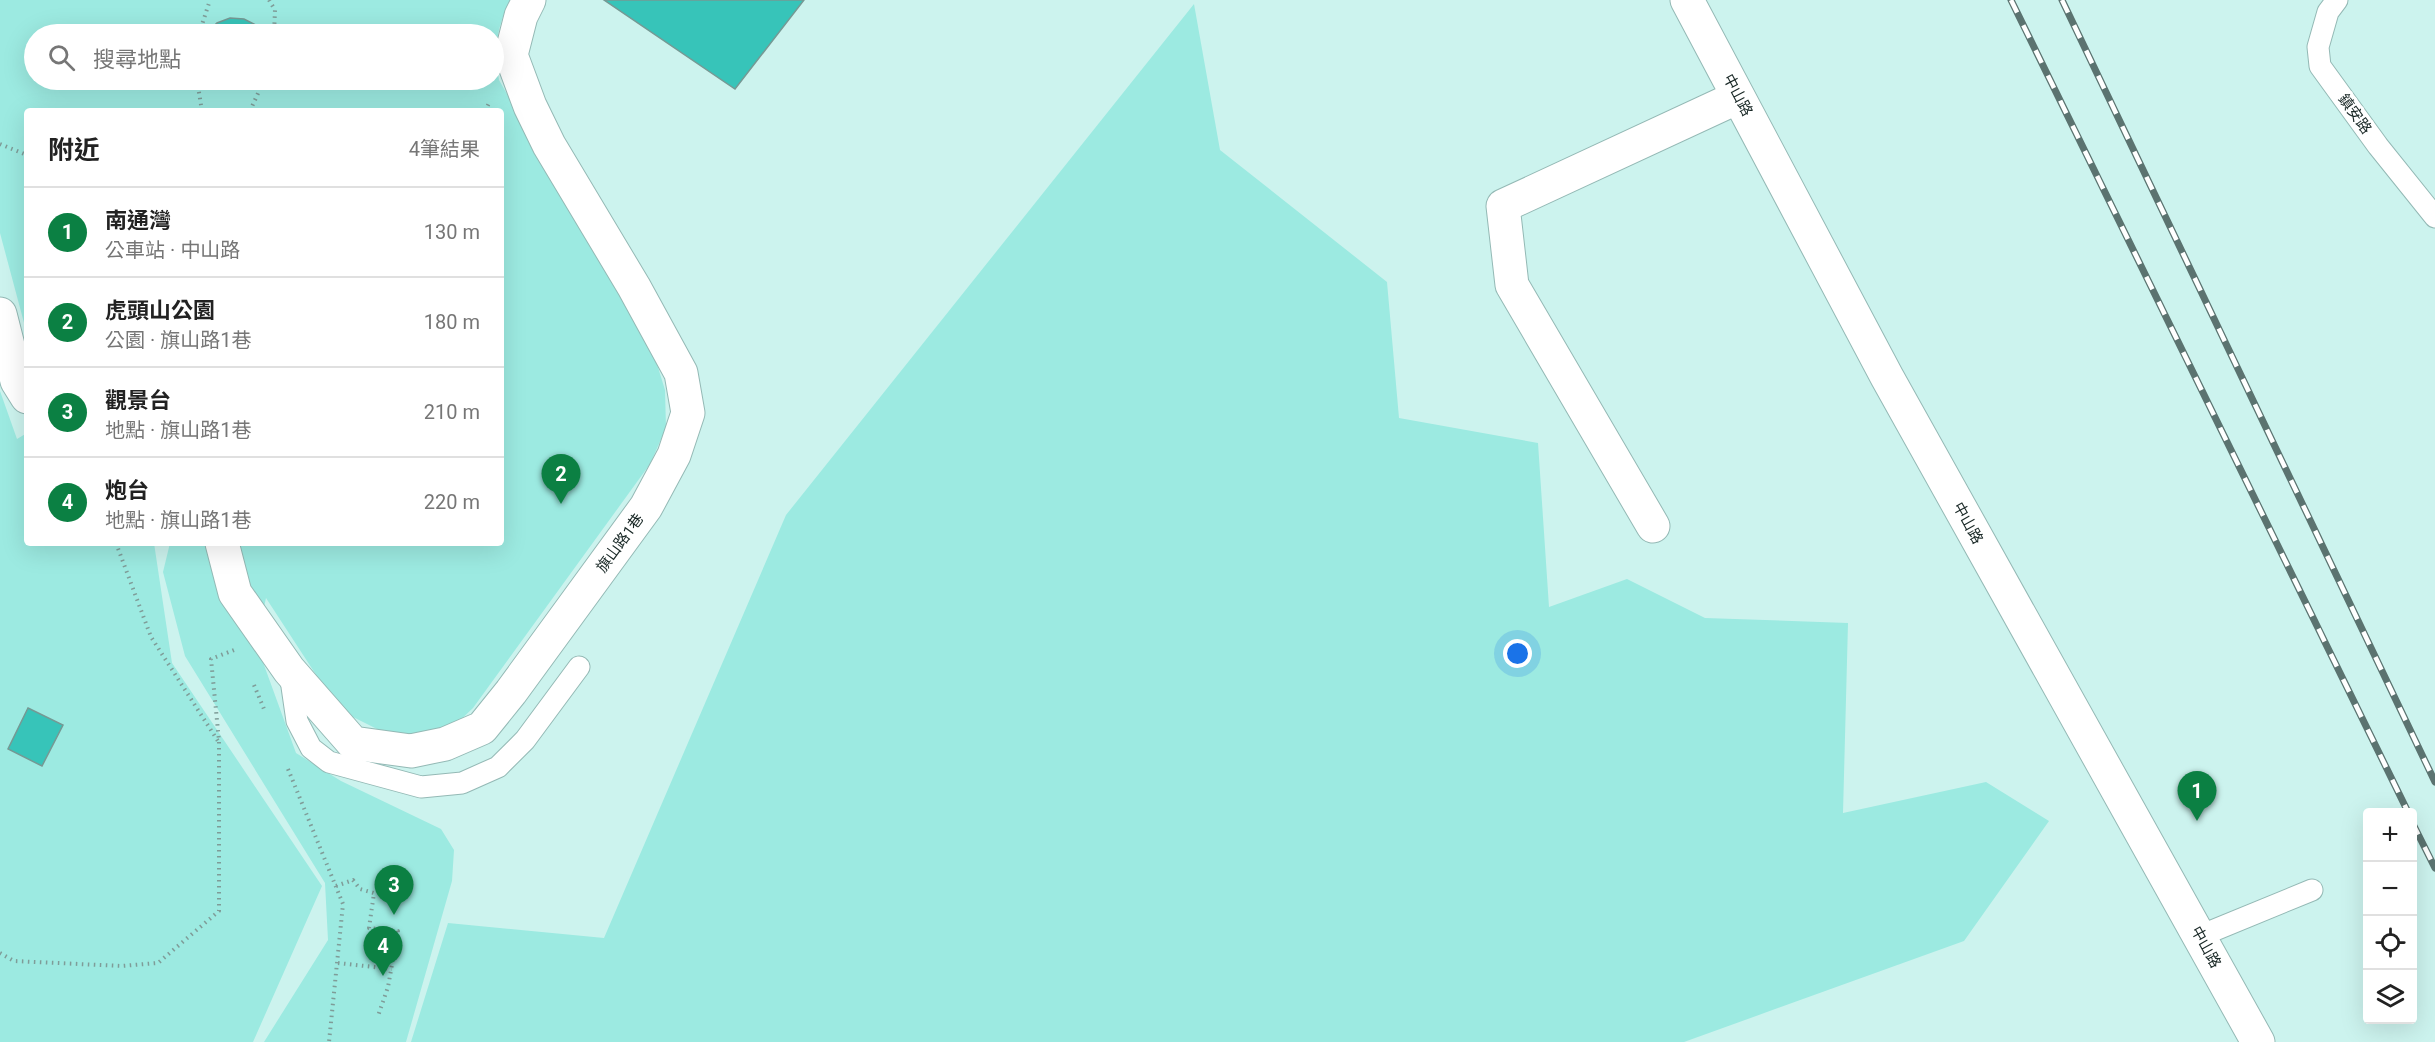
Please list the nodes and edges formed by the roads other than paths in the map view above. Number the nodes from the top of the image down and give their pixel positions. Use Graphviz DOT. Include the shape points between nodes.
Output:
graph roads {
  1 [pos="529,0"];
  2 [pos="1687,0"];
  3 [pos="2337,0"];
  4 [pos="1738,97"];
  5 [pos="2435,217"];
  6 [pos="0,314"];
  7 [pos="24,393"];
  8 [pos="1653,526"];
  9 [pos="223,546"];
  10 [pos="579,666"];
  11 [pos="289,670"];
  12 [pos="2312,890"];
  13 [pos="2200,936"];
  14 [pos="2258,1042"];
  1 -- 11 [label="street, 旗山路1巷" via="511,55 549,145 681,373 688,413 674,455 646,507 482,728 445,744 411,751 353,743"];
  2 -- 4 [label="street, 中山路"];
  3 -- 5 [label="lane, 鎮安路" via="2328,12 2318,47 2320,66"];
  4 -- 8 [label="street" via="1503,206 1512,285"];
  4 -- 13 [label="street, 中山路" via="1887,377"];
  6 -- 7 [label="street" via="16,381"];
  9 -- 11 [label="street, 旗山路1巷" via="235,593"];
  10 -- 11 [label="lane" via="525,740 498,766 462,783 421,787 329,762 311,748 297,721"];
  12 -- 13 [label="lane"];
  13 -- 14 [label="street, 中山路"];
}
